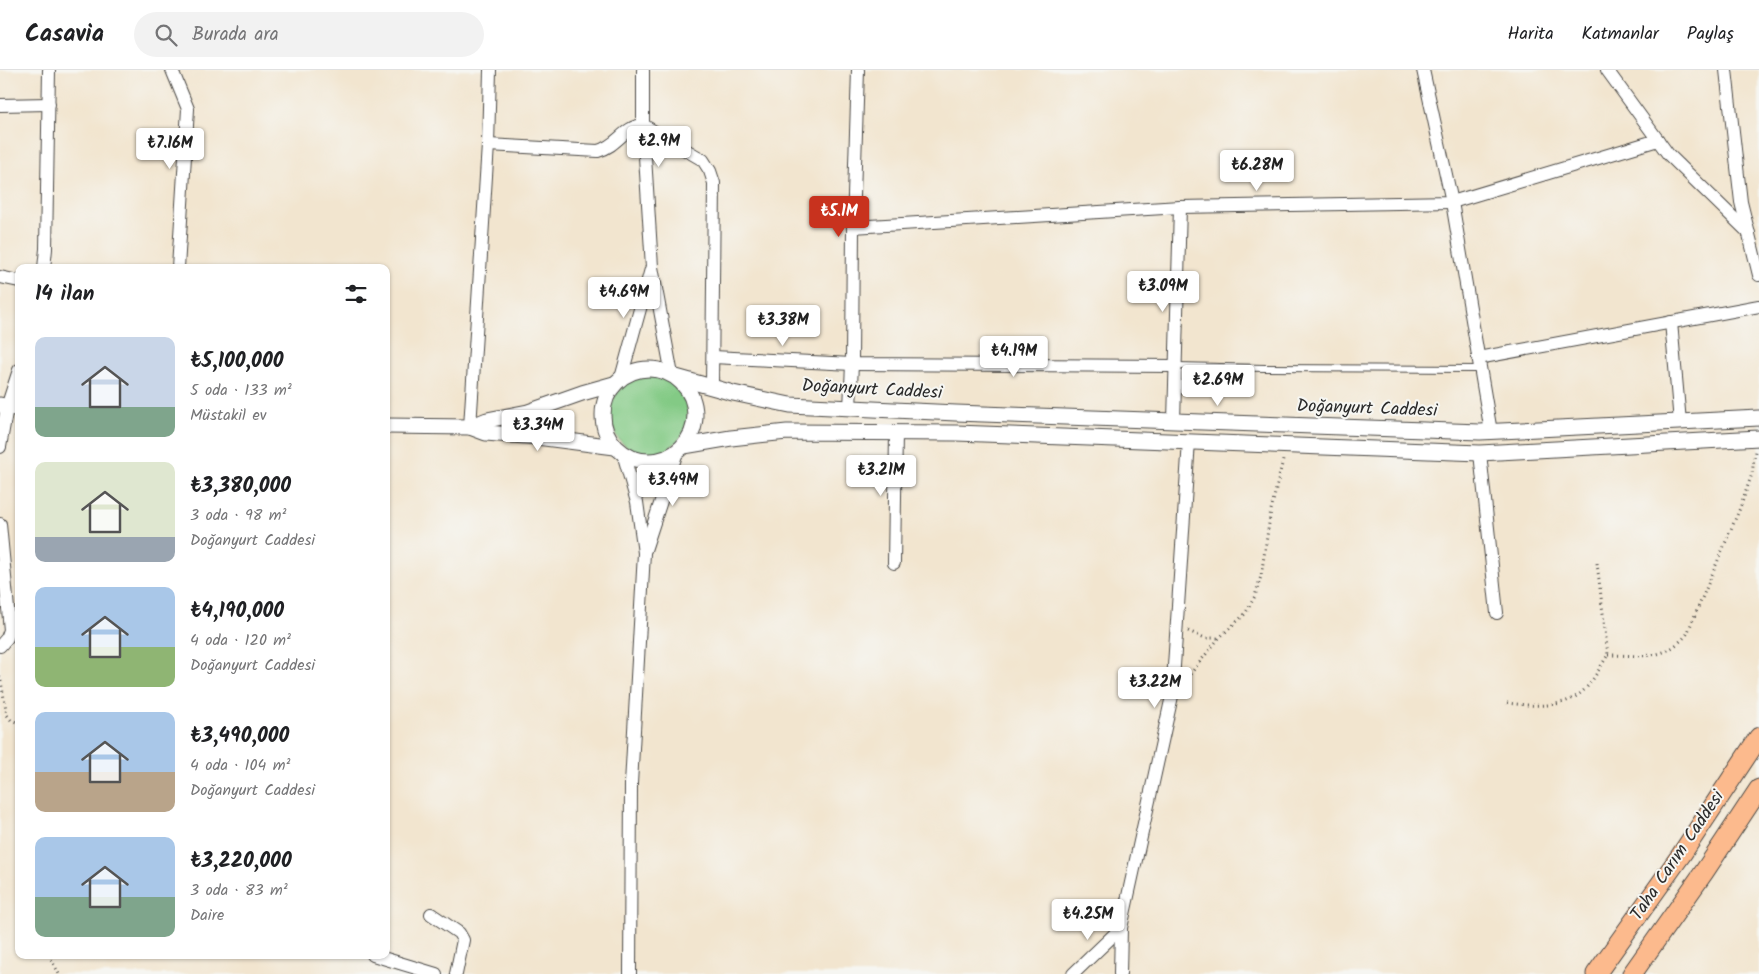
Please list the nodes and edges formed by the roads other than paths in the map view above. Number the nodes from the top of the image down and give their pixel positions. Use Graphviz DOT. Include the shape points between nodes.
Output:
graph roads {
  1 [pos="49,70"];
  2 [pos="172,70"];
  3 [pos="490,70"];
  4 [pos="643,70"];
  5 [pos="858,70"];
  6 [pos="1423,70"];
  7 [pos="1607,70"];
  8 [pos="1726,70"];
  9 [pos="49,104"];
  10 [pos="0,105"];
  11 [pos="643,125"];
  12 [pos="1658,140"];
  13 [pos="488,145"];
  14 [pos="1452,202"];
  15 [pos="1180,207"];
  16 [pos="853,227"];
  17 [pos="1748,233"];
  18 [pos="44,264"];
  19 [pos="178,264"];
  20 [pos="652,267"];
  21 [pos="1759,275"];
  22 [pos="0,277"];
  23 [pos="15,279"];
  24 [pos="1759,306"];
  25 [pos="1671,322"];
  26 [pos="713,357"];
  27 [pos="1479,363"];
  28 [pos="852,364"];
  29 [pos="1176,366"];
  30 [pos="674,376"];
  31 [pos="618,381"];
  32 [pos="15,383"];
  33 [pos="712,387"];
  34 [pos="8,407"];
  35 [pos="850,408"];
  36 [pos="1759,418"];
  37 [pos="1174,420"];
  38 [pos="1680,422"];
  39 [pos="390,426"];
  40 [pos="470,427"];
  41 [pos="1491,432"];
  42 [pos="896,433"];
  43 [pos="1758,439"];
  44 [pos="1189,441"];
  45 [pos="0,447"];
  46 [pos="681,449"];
  47 [pos="619,450"];
  48 [pos="1480,453"];
  49 [pos="0,524"];
  50 [pos="644,552"];
  51 [pos="894,562"];
  52 [pos="1497,613"];
  53 [pos="0,646"];
  54 [pos="1759,737"];
  55 [pos="1759,789"];
  56 [pos="431,914"];
  57 [pos="1121,928"];
  58 [pos="386,959"];
  59 [pos="436,974"];
  60 [pos="456,974"];
  61 [pos="630,974"];
  62 [pos="1073,974"];
  63 [pos="1120,974"];
  64 [pos="1596,974"];
  65 [pos="1632,974"];
  1 -- 9 [label="street"];
  2 -- 19 [label="street" via="188,109"];
  3 -- 13 [label="street"];
  4 -- 11 [label="street"];
  5 -- 16 [label="street"];
  6 -- 14 [label="street"];
  7 -- 12 [label="street"];
  8 -- 17 [label="street" via="1741,202"];
  9 -- 10 [label="street"];
  9 -- 18 [label="street"];
  11 -- 13 [label="street" via="632,127 611,146 598,151"];
  11 -- 20 [label="street"];
  11 -- 26 [label="street" via="703,160 714,183"];
  12 -- 14 [label="street"];
  12 -- 17 [label="street" via="1668,154"];
  13 -- 40 [label="street"];
  14 -- 15 [label="street"];
  14 -- 27 [label="street"];
  15 -- 16 [label="street"];
  15 -- 29 [label="street"];
  16 -- 28 [label="street"];
  17 -- 21 [label="street"];
  20 -- 30 [label="street"];
  20 -- 31 [label="street"];
  22 -- 23 [label="street"];
  24 -- 25 [label="street"];
  25 -- 27 [label="street"];
  25 -- 38 [label="street"];
  26 -- 28 [label="street"];
  26 -- 33 [label="street"];
  27 -- 29 [label="lane" via="1265,368"];
  27 -- 41 [label="street"];
  28 -- 29 [label="street"];
  28 -- 35 [label="street"];
  29 -- 37 [label="street"];
  30 -- 31 [label="street" via="649,368 630,373"];
  30 -- 33 [label="street, Doğanyurt Caddesi"];
  30 -- 46 [label="street" via="689,391 696,410 694,429"];
  31 -- 40 [label="street" via="528,412 487,420"];
  31 -- 47 [label="street" via="605,401 603,421 605,430"];
  32 -- 34 [label="street"];
  33 -- 35 [label="street, Doğanyurt Caddesi" via="790,404"];
  34 -- 45 [label="street"];
  35 -- 37 [label="street, Doğanyurt Caddesi"];
  36 -- 38 [label="street, Doğanyurt Caddesi"];
  37 -- 41 [label="street, Doğanyurt Caddesi"];
  38 -- 41 [label="street, Doğanyurt Caddesi"];
  39 -- 40 [label="street"];
  40 -- 47 [label="street" via="486,434 537,437"];
  42 -- 44 [label="street"];
  42 -- 46 [label="street" via="786,432 731,438"];
  42 -- 51 [label="street"];
  43 -- 48 [label="street"];
  44 -- 48 [label="street"];
  44 -- 57 [label="street" via="1172,696"];
  46 -- 47 [label="street" via="669,458 650,462 640,461"];
  46 -- 50 [label="street"];
  47 -- 50 [label="street" via="637,502"];
  48 -- 52 [label="street"];
  49 -- 53 [label="street" via="10,630"];
  50 -- 61 [label="street" via="631,784"];
  54 -- 64 [label="main road, Taha Carım Caddesi" via="1681,855"];
  55 -- 65 [label="main road, Taha Carım Caddesi"];
  56 -- 60 [label="street" via="459,933 463,940"];
  57 -- 62 [label="street"];
  57 -- 63 [label="street"];
  58 -- 59 [label="street"];
}
